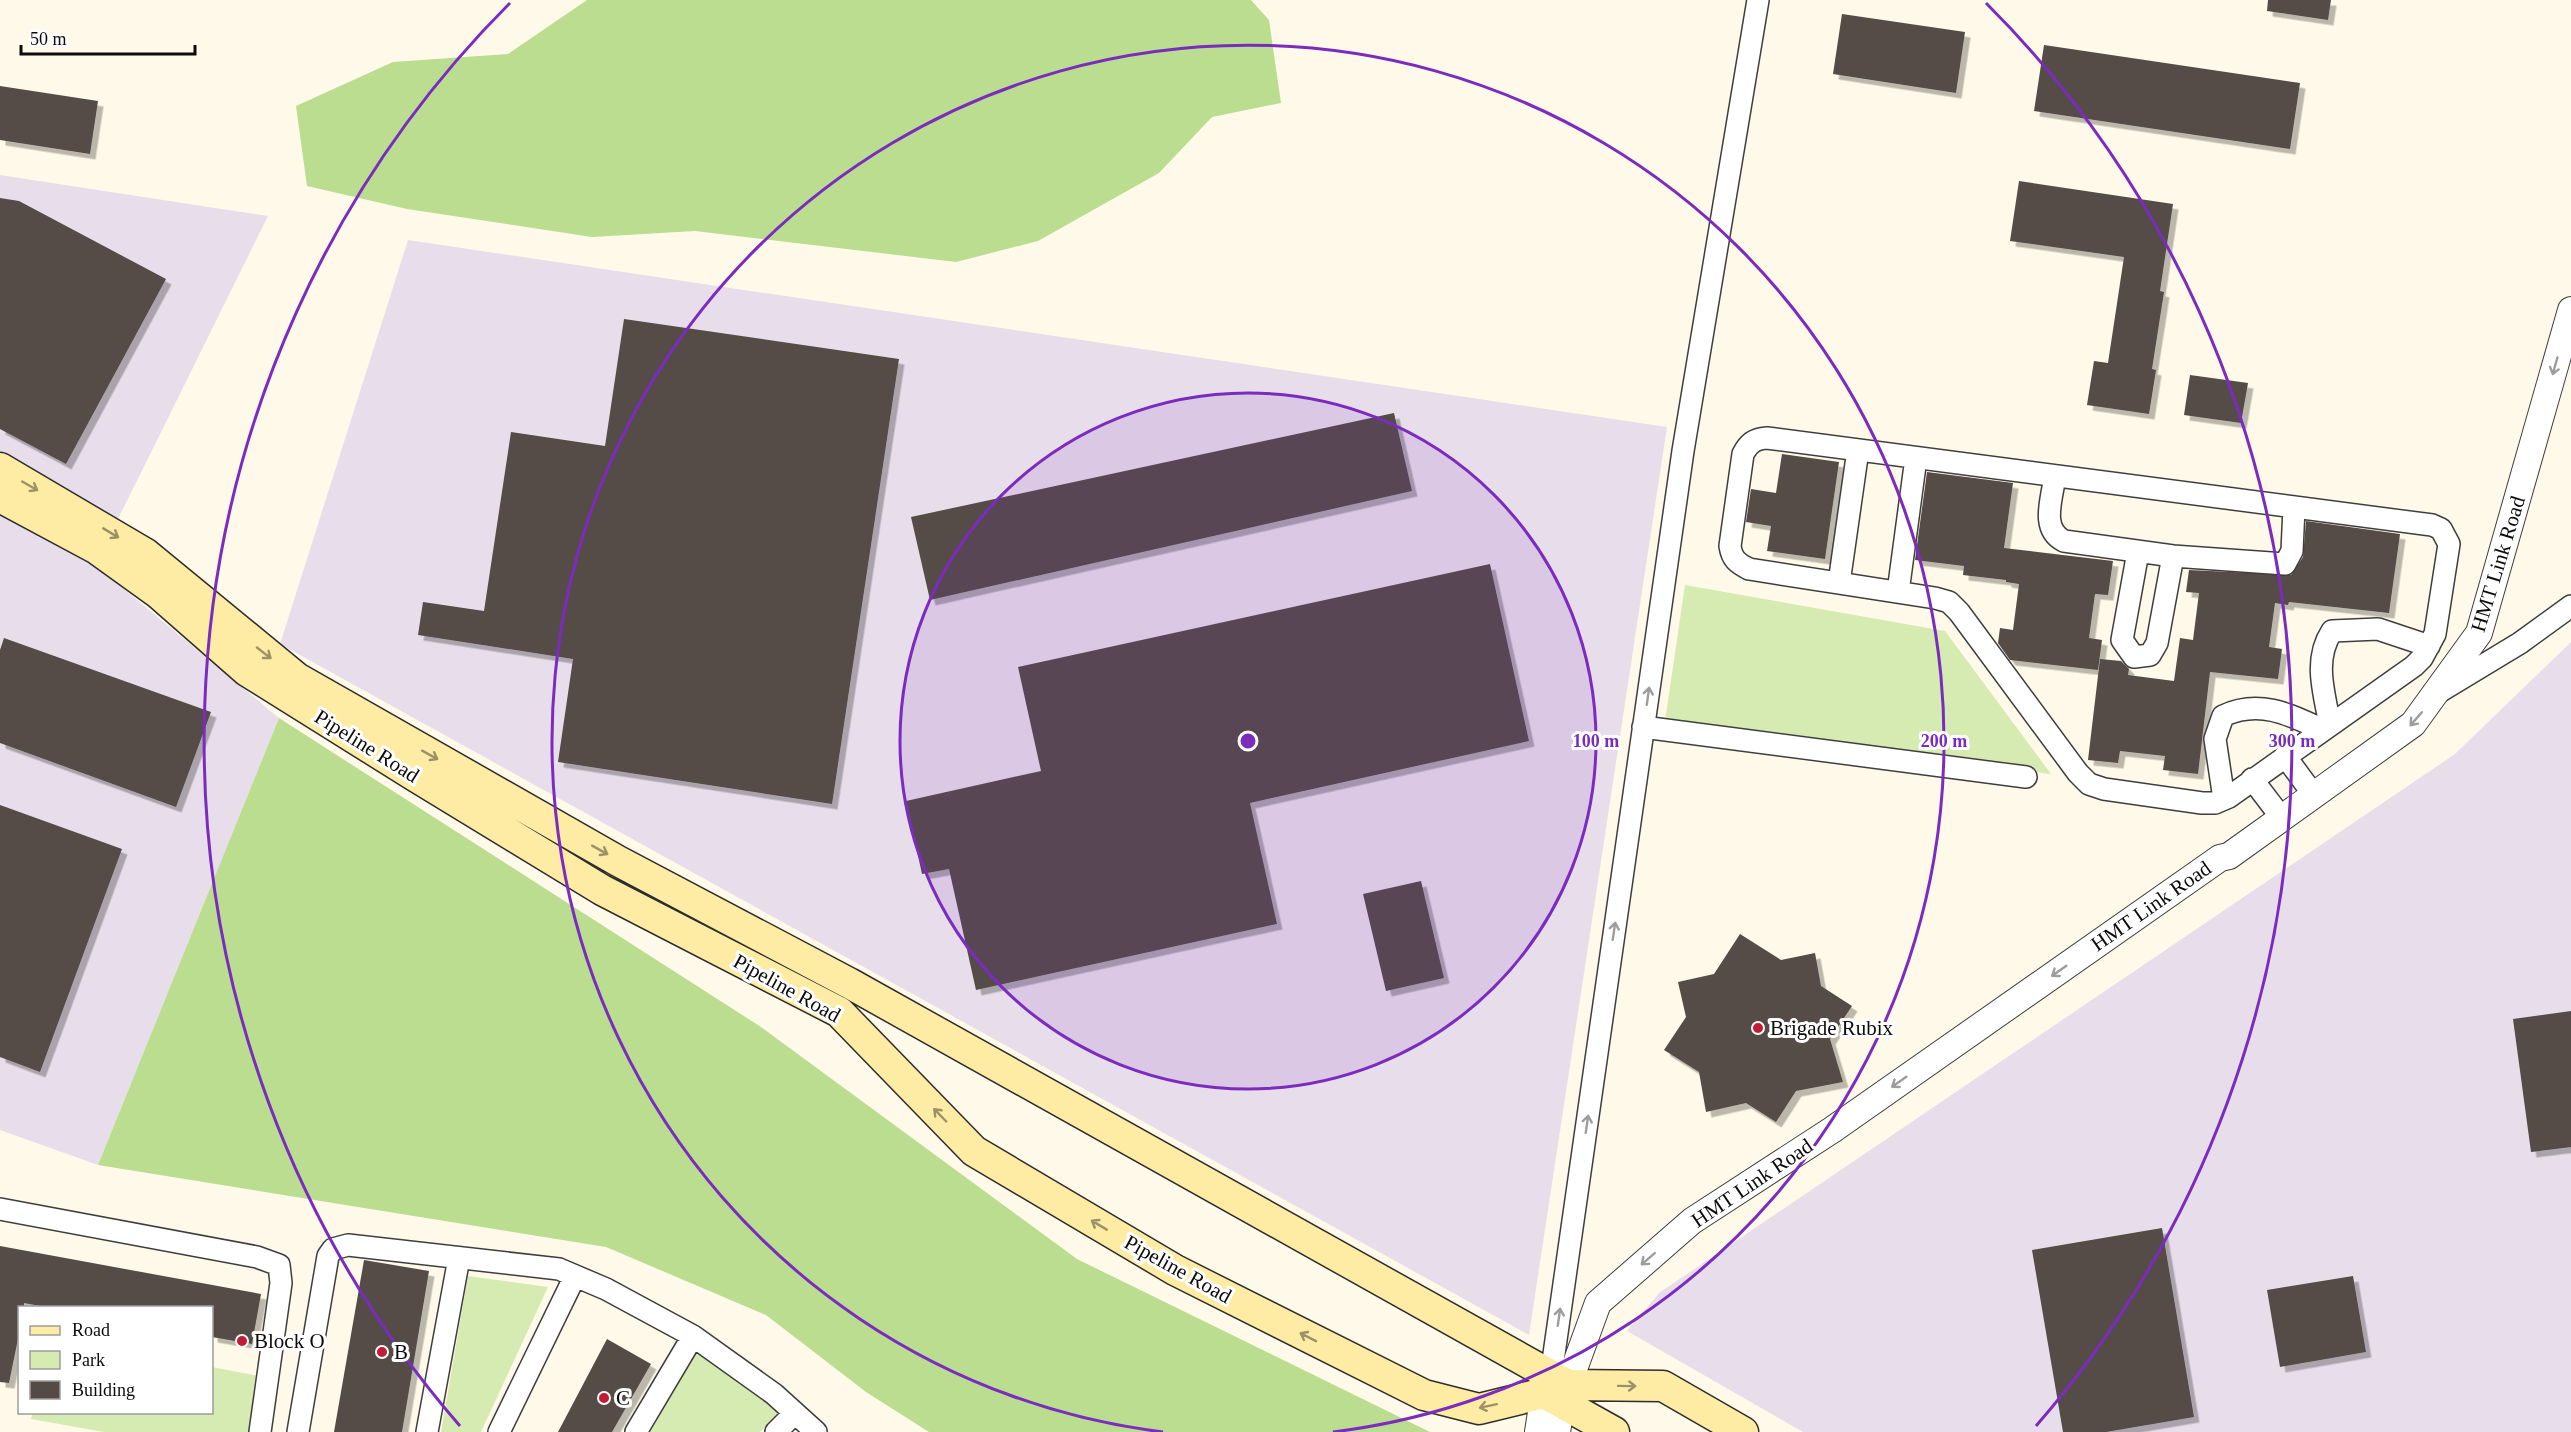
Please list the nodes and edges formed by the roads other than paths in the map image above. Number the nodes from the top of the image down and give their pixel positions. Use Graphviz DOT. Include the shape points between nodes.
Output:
graph roads {
  1 [pos="1758,0"];
  2 [pos="2571,310"];
  3 [pos="1858,450"];
  4 [pos="1916,458"];
  5 [pos="0,468"];
  6 [pos="2055,476"];
  7 [pos="0,497"];
  8 [pos="2294,508"];
  9 [pos="54,513"];
  10 [pos="2138,552"];
  11 [pos="2173,556"];
  12 [pos="1839,583"];
  13 [pos="166,586"];
  14 [pos="1898,592"];
  15 [pos="2571,606"];
  16 [pos="2429,646"];
  17 [pos="2436,694"];
  18 [pos="1643,727"];
  19 [pos="2326,727"];
  20 [pos="2285,756"];
  21 [pos="2026,777"];
  22 [pos="2252,779"];
  23 [pos="2313,794"];
  24 [pos="2224,799"];
  25 [pos="2281,817"];
  26 [pos="0,1209"];
  27 [pos="459,1258"];
  28 [pos="576,1276"];
  29 [pos="693,1336"];
  30 [pos="1556,1389"];
  31 [pos="795,1413"];
  32 [pos="260,1432"];
  33 [pos="298,1432"];
  34 [pos="427,1432"];
  35 [pos="499,1432"];
  36 [pos="636,1432"];
  37 [pos="776,1432"];
  38 [pos="816,1432"];
  39 [pos="1538,1432"];
  40 [pos="1557,1432"];
  41 [pos="1614,1432"];
  42 [pos="1743,1432"];
  18 -- 1 [label="street, one-way" via="1683,451"];
  2 -- 17 [label="street, HMT Link Road, one-way" via="2480,633"];
  3 -- 4 [label="street"];
  3 -- 12 [label="street"];
  3 -- 12 [label="street" via="1767,438 1756,439 1743,454 1731,556 1749,569"];
  4 -- 6 [label="street"];
  4 -- 14 [label="street"];
  5 -- 9 [label="main road, Pipeline Road, one-way"];
  6 -- 8 [label="street"];
  6 -- 10 [label="street" via="2049,521 2055,537"];
  7 -- 9 [label="main road, Pipeline Road"];
  8 -- 11 [label="street" via="2292,551 2285,564"];
  8 -- 16 [label="street" via="2441,529 2449,544 2435,634"];
  9 -- 13 [label="main road, Pipeline Road" via="146,554"];
  10 -- 11 [label="street"];
  10 -- 11 [label="street" via="2122,640 2134,657 2150,655 2157,643"];
  12 -- 14 [label="street"];
  13 -- 30 [label="main road, Pipeline Road, one-way" via="297,678 385,729 618,861 849,983"];
  30 -- 13 [label="main road, Pipeline Road, one-way" via="1479,1409 1424,1395 1175,1270 974,1151 839,1012 602,890 248,671"];
  14 -- 24 [label="street" via="1949,602 1959,612 2089,784 2202,803"];
  15 -- 17 [label="street" via="2520,643"];
  16 -- 19 [label="street" via="2414,666"];
  16 -- 19 [label="street" via="2378,628 2332,632 2324,644 2320,671"];
  17 -- 23 [label="street, HMT Link Road, one-way" via="2413,724"];
  18 -- 21 [label="street"];
  30 -- 18 [label="street, one-way"];
  19 -- 20 [label="street"];
  19 -- 24 [label="street" via="2280,711 2240,708 2223,716 2215,739"];
  20 -- 22 [label="street"];
  20 -- 23 [label="street"];
  22 -- 24 [label="street"];
  22 -- 25 [label="street"];
  23 -- 25 [label="street, HMT Link Road"];
  25 -- 30 [label="street, HMT Link Road, one-way" via="1832,1130 1692,1221 1598,1302"];
  26 -- 32 [label="street" via="257,1257 279,1265 281,1283"];
  27 -- 28 [label="street" via="560,1269"];
  27 -- 33 [label="street" via="348,1245 333,1250 328,1256"];
  27 -- 34 [label="street"];
  28 -- 29 [label="street"];
  28 -- 35 [label="street"];
  29 -- 31 [label="street"];
  29 -- 36 [label="street"];
  30 -- 39 [label="street, HMT Link Road"];
  30 -- 40 [label="street"];
  30 -- 41 [label="main road, Pipeline Road"];
  30 -- 42 [label="main road, one-way" via="1663,1386"];
  31 -- 37 [label="street"];
  31 -- 38 [label="street"];
}
